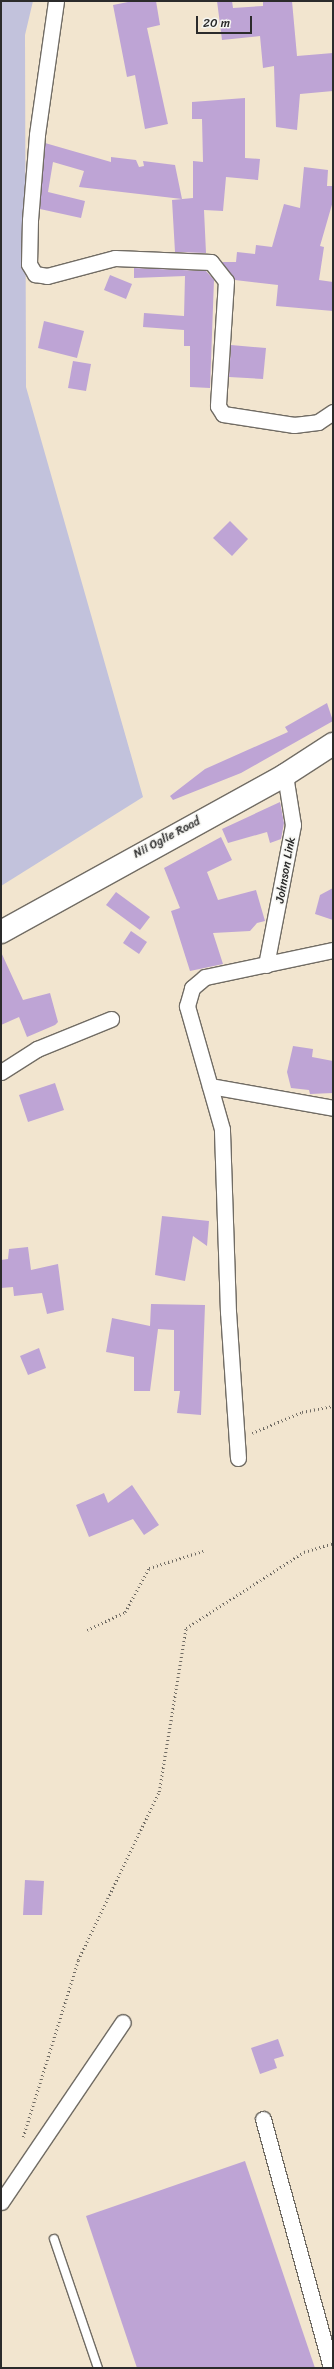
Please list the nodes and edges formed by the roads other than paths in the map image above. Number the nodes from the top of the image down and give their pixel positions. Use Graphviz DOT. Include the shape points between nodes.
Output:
graph roads {
  1 [pos="56,1"];
  2 [pos="333,412"];
  3 [pos="333,744"];
  4 [pos="285,775"];
  5 [pos="1,932"];
  6 [pos="333,950"];
  7 [pos="266,965"];
  8 [pos="111,1019"];
  9 [pos="1,1072"];
  10 [pos="210,1086"];
  11 [pos="333,1108"];
  12 [pos="238,1458"];
  13 [pos="123,2022"];
  14 [pos="264,2119"];
  15 [pos="1,2202"];
  16 [pos="54,2239"];
  17 [pos="98,2368"];
  18 [pos="331,2368"];
  1 -- 2 [label="street" via="36,135 30,264 35,274 47,276 115,258 211,262 226,281 218,406 223,414 294,425 318,422"];
  3 -- 4 [label="street, Nii Oglie Road"];
  4 -- 5 [label="street, Nii Oglie Road"];
  4 -- 7 [label="street, Johnson Link" via="293,825"];
  6 -- 7 [label="street"];
  7 -- 10 [label="street" via="205,977 192,988 187,1006"];
  8 -- 9 [label="street" via="37,1049"];
  10 -- 11 [label="street"];
  10 -- 12 [label="street" via="222,1129 228,1312"];
  13 -- 15 [label="street"];
  14 -- 18 [label="street"];
  16 -- 17 [label="lane"];
}
